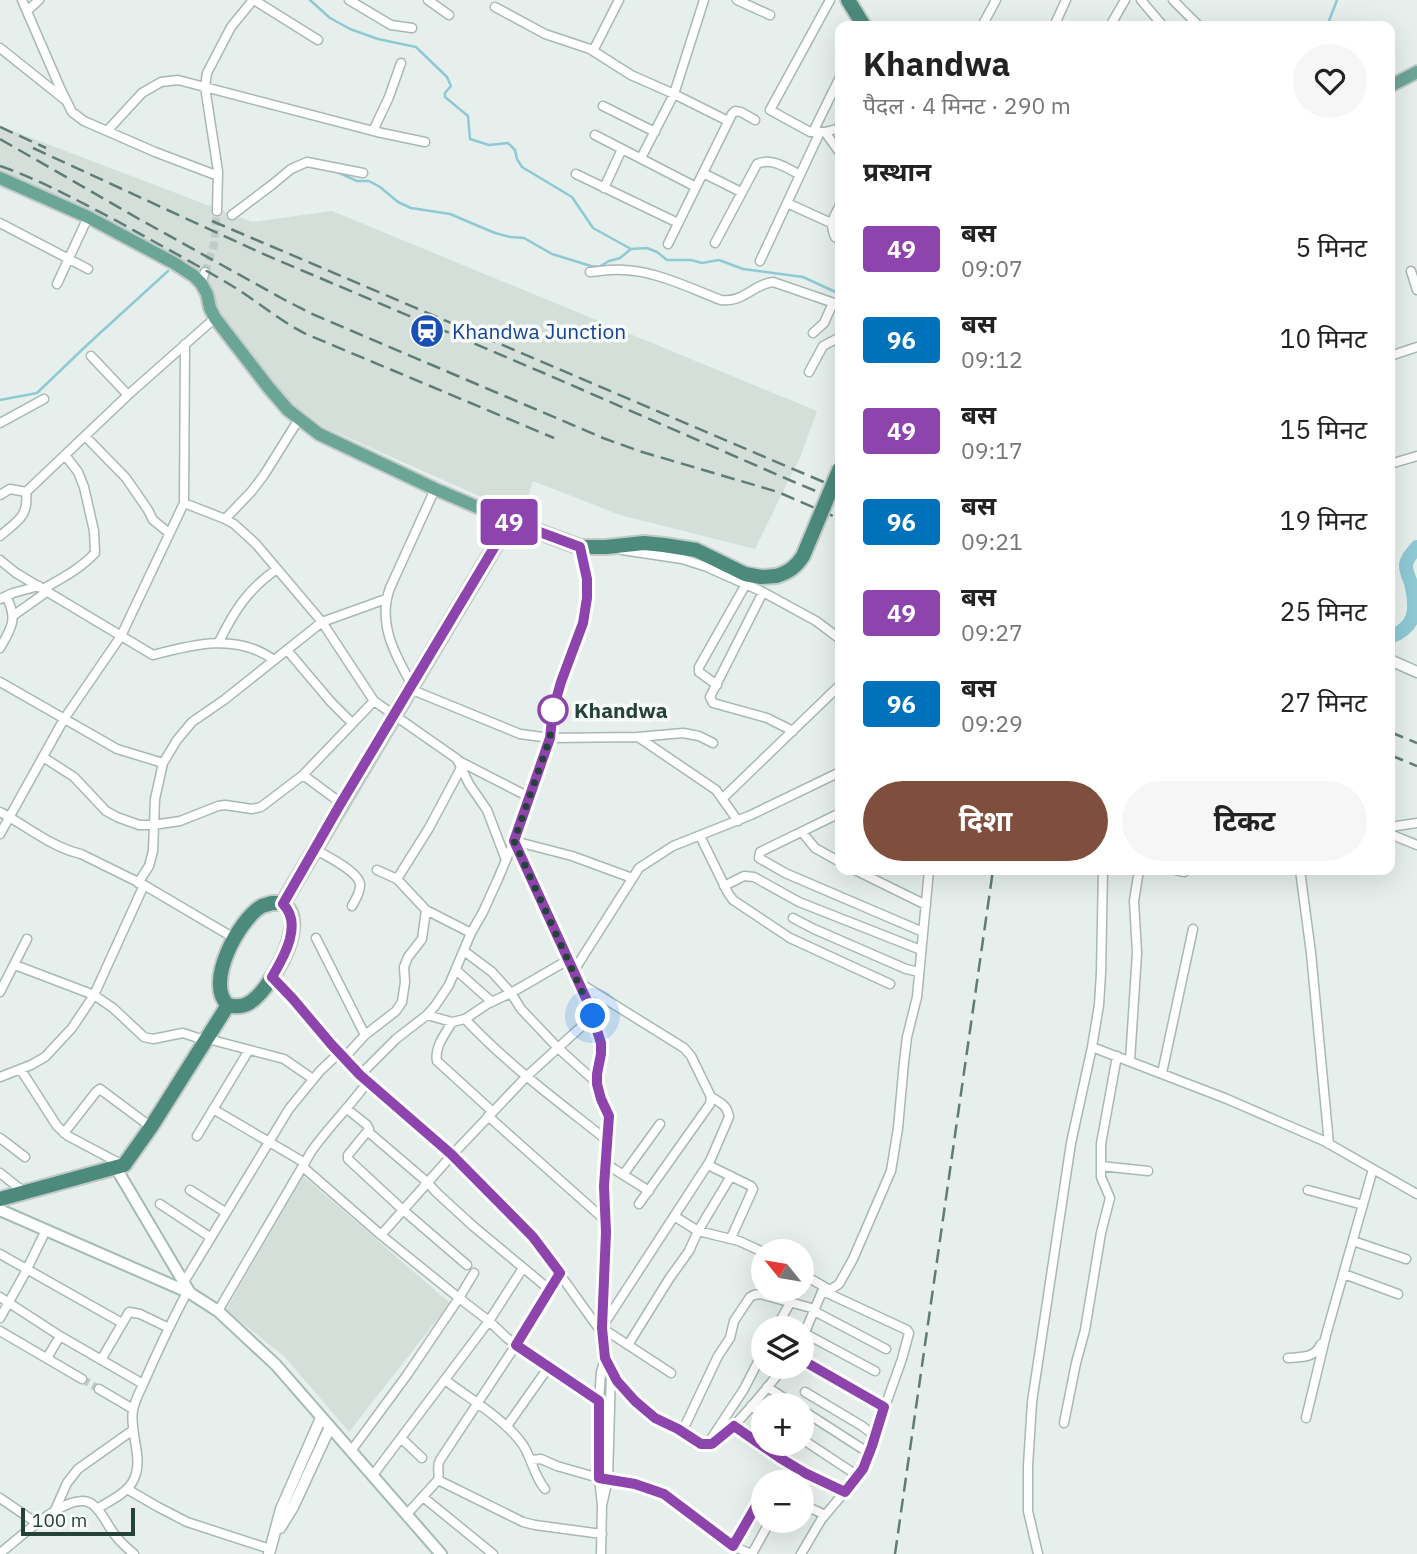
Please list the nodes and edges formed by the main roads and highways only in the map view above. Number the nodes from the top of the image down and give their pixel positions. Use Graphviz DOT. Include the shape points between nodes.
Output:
graph roads {
  1 [pos="848,0"];
  2 [pos="861,21"];
  3 [pos="1417,72"];
  4 [pos="1395,83"];
  5 [pos="0,177"];
  6 [pos="835,480"];
  7 [pos="510,521"];
  8 [pos="283,904"];
  9 [pos="228,1005"];
  10 [pos="120,1167"];
  11 [pos="0,1199"];
  12 [pos="0,1210"];
  13 [pos="187,1289"];
  14 [pos="441,1554"];
  1 -- 2 [label="highway"];
  3 -- 4 [label="main road"];
  5 -- 7 [label="main road" via="203,277 215,318 288,410 319,433"];
  6 -- 7 [label="highway, bridge" via="803,556 794,568 776,576 745,573 696,550 643,543 580,547"];
  7 -- 8 [label="highway"];
  8 -- 9 [label="highway" via="261,907 234,938 219,984"];
  8 -- 9 [label="highway" via="289,910 292,931 281,963 249,1003"];
  9 -- 10 [label="highway" via="151,1127"];
  10 -- 11 [label="highway"];
  10 -- 13 [label="main road"];
  12 -- 13 [label="main road"];
  13 -- 14 [label="main road" via="276,1365"];
}
